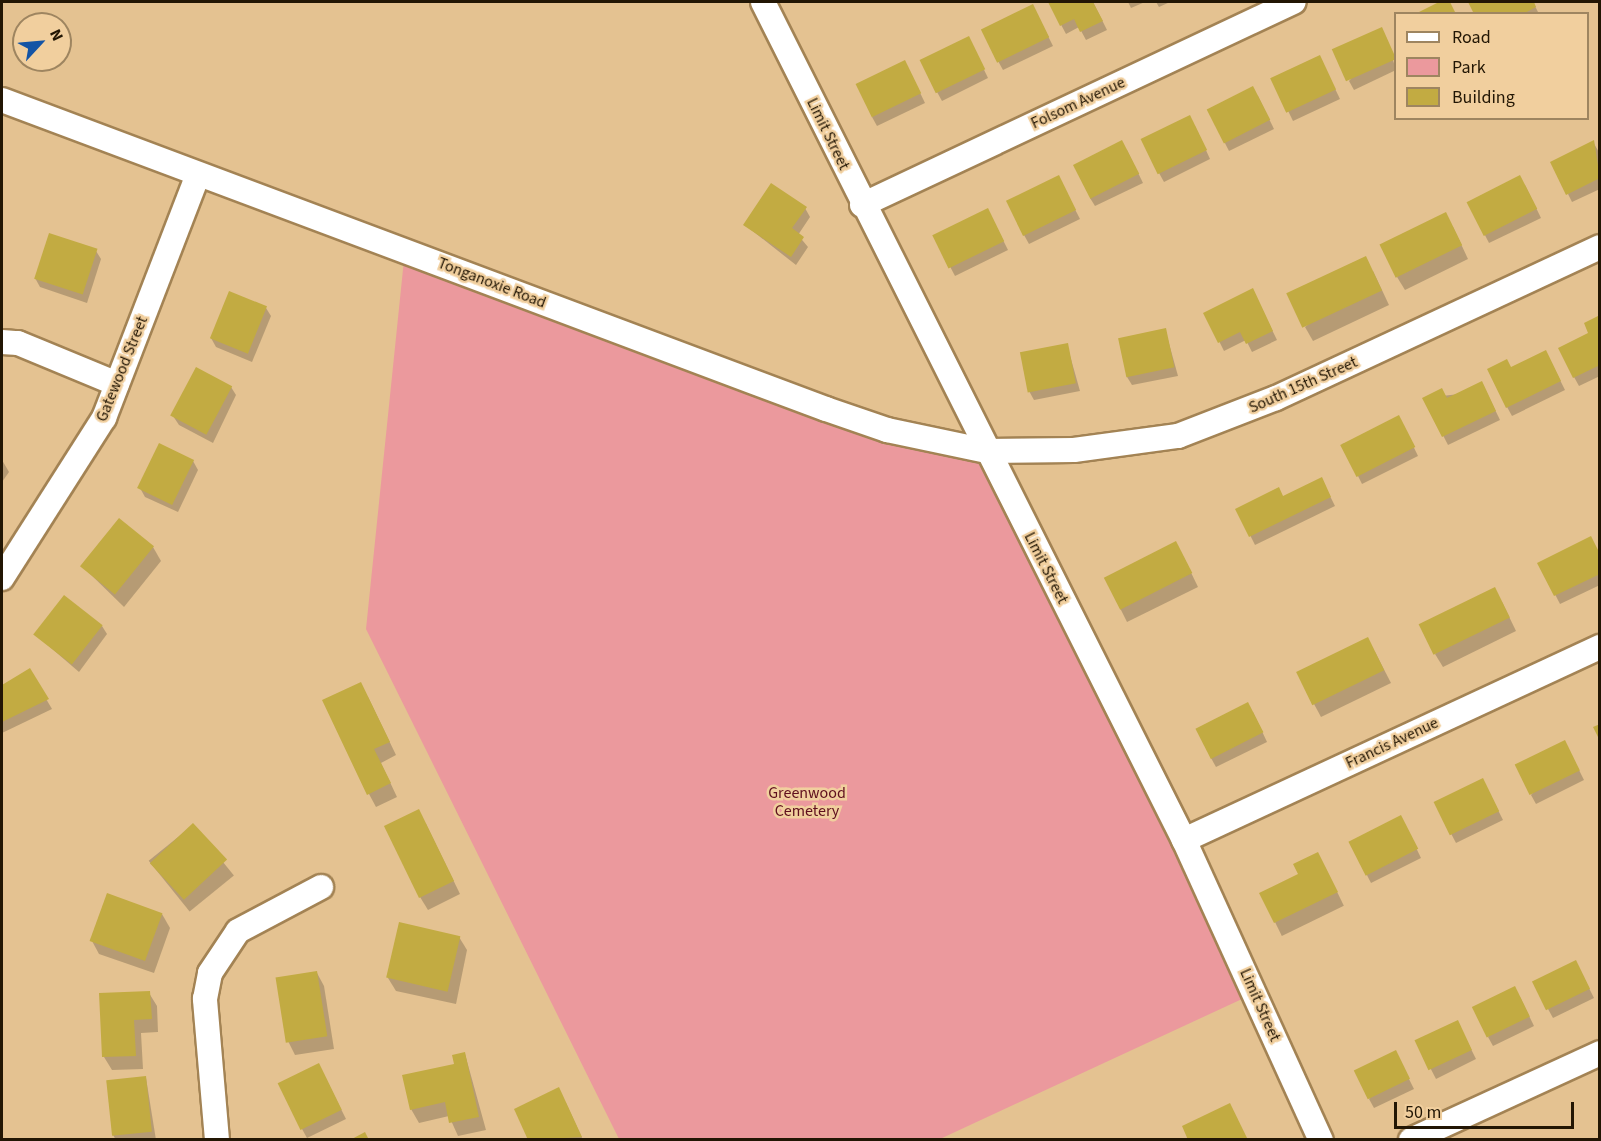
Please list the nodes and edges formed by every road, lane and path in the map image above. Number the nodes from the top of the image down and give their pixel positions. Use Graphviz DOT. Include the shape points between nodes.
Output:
graph roads {
  1 [pos="763,2"];
  2 [pos="1294,2"];
  3 [pos="2,100"];
  4 [pos="197,177"];
  5 [pos="862,205"];
  6 [pos="1599,247"];
  7 [pos="2,342"];
  8 [pos="117,384"];
  9 [pos="987,451"];
  10 [pos="2,578"];
  11 [pos="1599,647"];
  12 [pos="1184,840"];
  13 [pos="321,887"];
  14 [pos="1599,1053"];
  15 [pos="217,1140"];
  16 [pos="1321,1140"];
  17 [pos="1411,1140"];
  1 -- 5 [label="street, Limit Street"];
  2 -- 5 [label="street, Folsom Avenue"];
  3 -- 4 [label="street, Tonganoxie Road"];
  4 -- 8 [label="street, Gatewood Street"];
  4 -- 9 [label="street, Tonganoxie Road" via="826,409 887,430"];
  5 -- 9 [label="street, Limit Street"];
  6 -- 9 [label="street, South 15th Street" via="1276,398 1178,436 1074,450"];
  7 -- 8 [label="street" via="18,343"];
  8 -- 10 [label="street, Gatewood Street" via="104,418"];
  9 -- 12 [label="street, Limit Street"];
  11 -- 12 [label="street, Francis Avenue"];
  12 -- 16 [label="street, Limit Street"];
  13 -- 15 [label="street" via="238,932 210,973 205,999"];
  14 -- 17 [label="street"];
}
